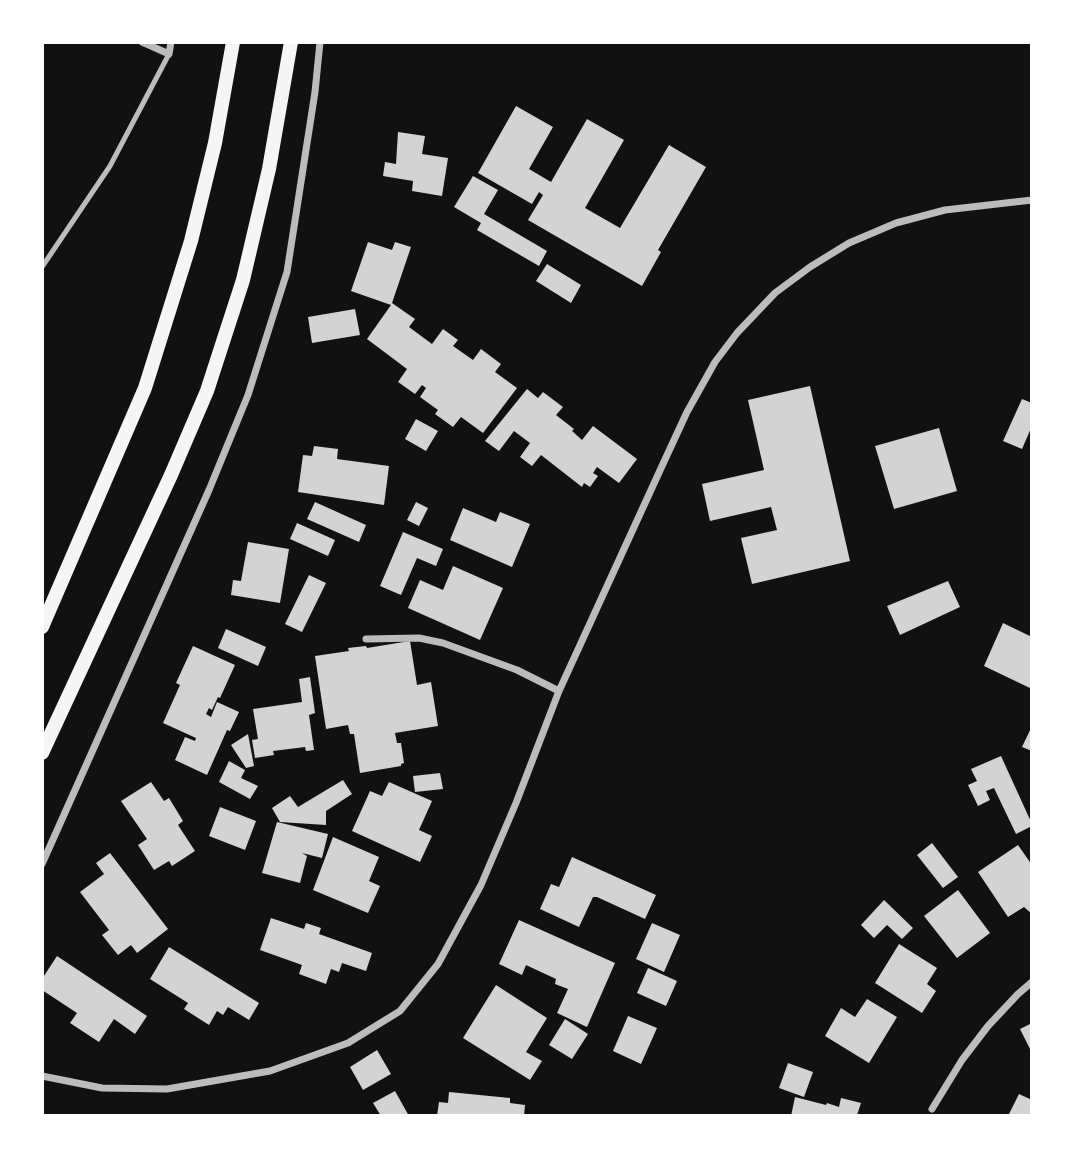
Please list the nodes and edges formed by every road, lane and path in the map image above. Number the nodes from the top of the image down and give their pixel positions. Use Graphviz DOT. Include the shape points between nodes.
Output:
graph roads {
  1 [pos="142,42"];
  2 [pos="171,42"];
  3 [pos="233,42"];
  4 [pos="290,42"];
  5 [pos="320,42"];
  6 [pos="169,54"];
  7 [pos="1032,200"];
  8 [pos="42,267"];
  9 [pos="42,627"];
  10 [pos="366,639"];
  11 [pos="559,691"];
  12 [pos="42,753"];
  13 [pos="42,864"];
  14 [pos="1032,982"];
  15 [pos="42,1076"];
  16 [pos="932,1109"];
  1 -- 6 [label="street"];
  2 -- 6 [label="street"];
  3 -- 9 [label="main road" via="191,241 145,388"];
  4 -- 12 [label="main road" via="269,169 243,280 207,391"];
  5 -- 13 [label="street" via="287,272 248,395"];
  6 -- 8 [label="lane" via="110,166"];
  7 -- 11 [label="street" via="945,210 896,223 810,267 737,333 687,412"];
  10 -- 11 [label="street" via="419,638 443,643"];
  11 -- 15 [label="street" via="481,885 438,964 400,1011 348,1043 270,1071 167,1089 102,1088"];
  14 -- 16 [label="street" via="988,1026"];
}
